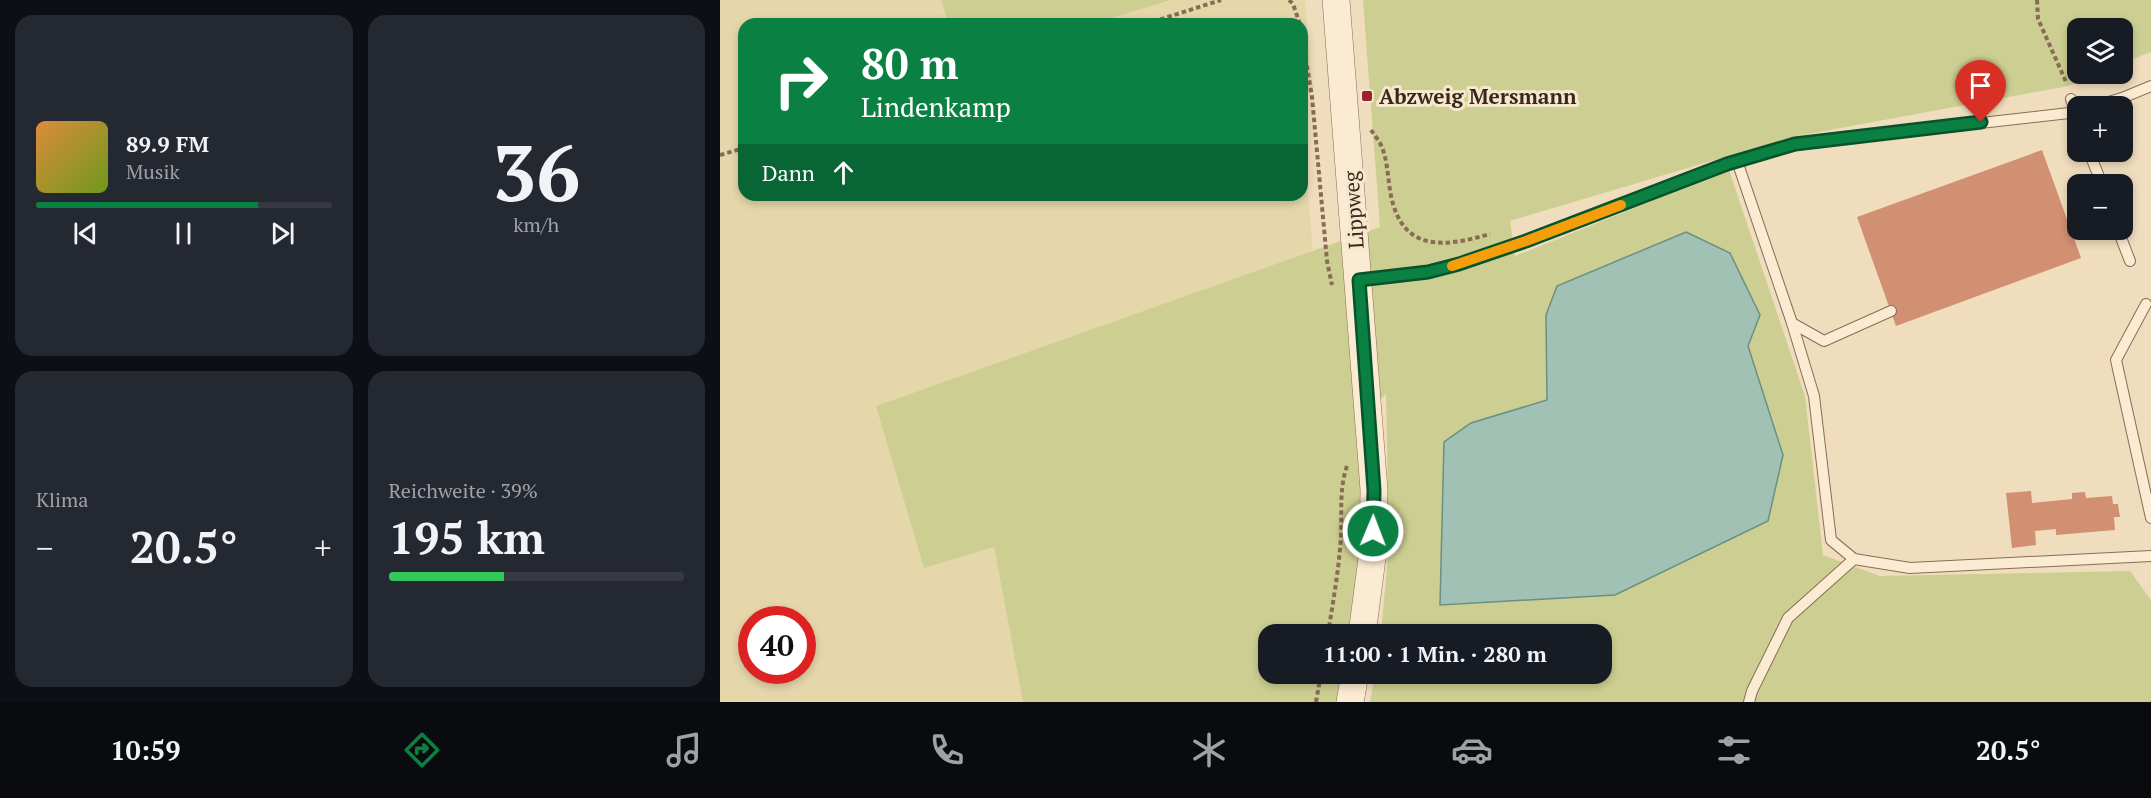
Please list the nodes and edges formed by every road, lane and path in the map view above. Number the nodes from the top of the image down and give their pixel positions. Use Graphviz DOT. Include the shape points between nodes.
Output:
graph roads {
  1 [pos="1221,0"];
  2 [pos="1289,0"];
  3 [pos="1336,0"];
  4 [pos="2037,0"];
  5 [pos="1165,18"];
  6 [pos="1298,18"];
  7 [pos="1308,73"];
  8 [pos="2151,86"];
  9 [pos="2071,96"];
  10 [pos="2127,96"];
  11 [pos="2067,116"];
  12 [pos="1366,123"];
  13 [pos="738,150"];
  14 [pos="720,155"];
  15 [pos="1737,161"];
  16 [pos="1427,240"];
  17 [pos="2122,240"];
  18 [pos="2130,261"];
  19 [pos="1359,280"];
  20 [pos="1334,293"];
  21 [pos="2146,304"];
  22 [pos="1891,311"];
  23 [pos="1792,323"];
  24 [pos="1349,460"];
  25 [pos="2151,518"];
  26 [pos="2151,556"];
  27 [pos="1854,559"];
  28 [pos="1330,624"];
  29 [pos="1363,624"];
  30 [pos="1319,684"];
  31 [pos="1353,684"];
  32 [pos="1316,702"];
  33 [pos="1350,702"];
  34 [pos="1749,702"];
  1 -- 5 [label="path"];
  2 -- 6 [label="path"];
  3 -- 19 [label="street, Lippweg"];
  4 -- 9 [label="path" via="2038,19"];
  7 -- 20 [label="path" via="1327,261"];
  8 -- 10 [label="lane"];
  11 -- 15 [label="lane" via="1795,144"];
  12 -- 16 [label="path" via="1383,149 1391,199 1401,225 1407,233"];
  13 -- 14 [label="path"];
  15 -- 19 [label="lane" via="1459,264 1428,272"];
  15 -- 23 [label="lane"];
  17 -- 18 [label="lane"];
  19 -- 29 [label="street, Lippweg" via="1374,490"];
  21 -- 25 [label="lane" via="2116,360"];
  22 -- 23 [label="lane" via="1824,341"];
  23 -- 27 [label="lane" via="1814,396 1831,540"];
  24 -- 28 [label="path" via="1342,482 1341,538"];
  26 -- 27 [label="lane" via="1911,568"];
  27 -- 34 [label="lane" via="1788,618"];
  30 -- 32 [label="path"];
  31 -- 33 [label="street"];
}
